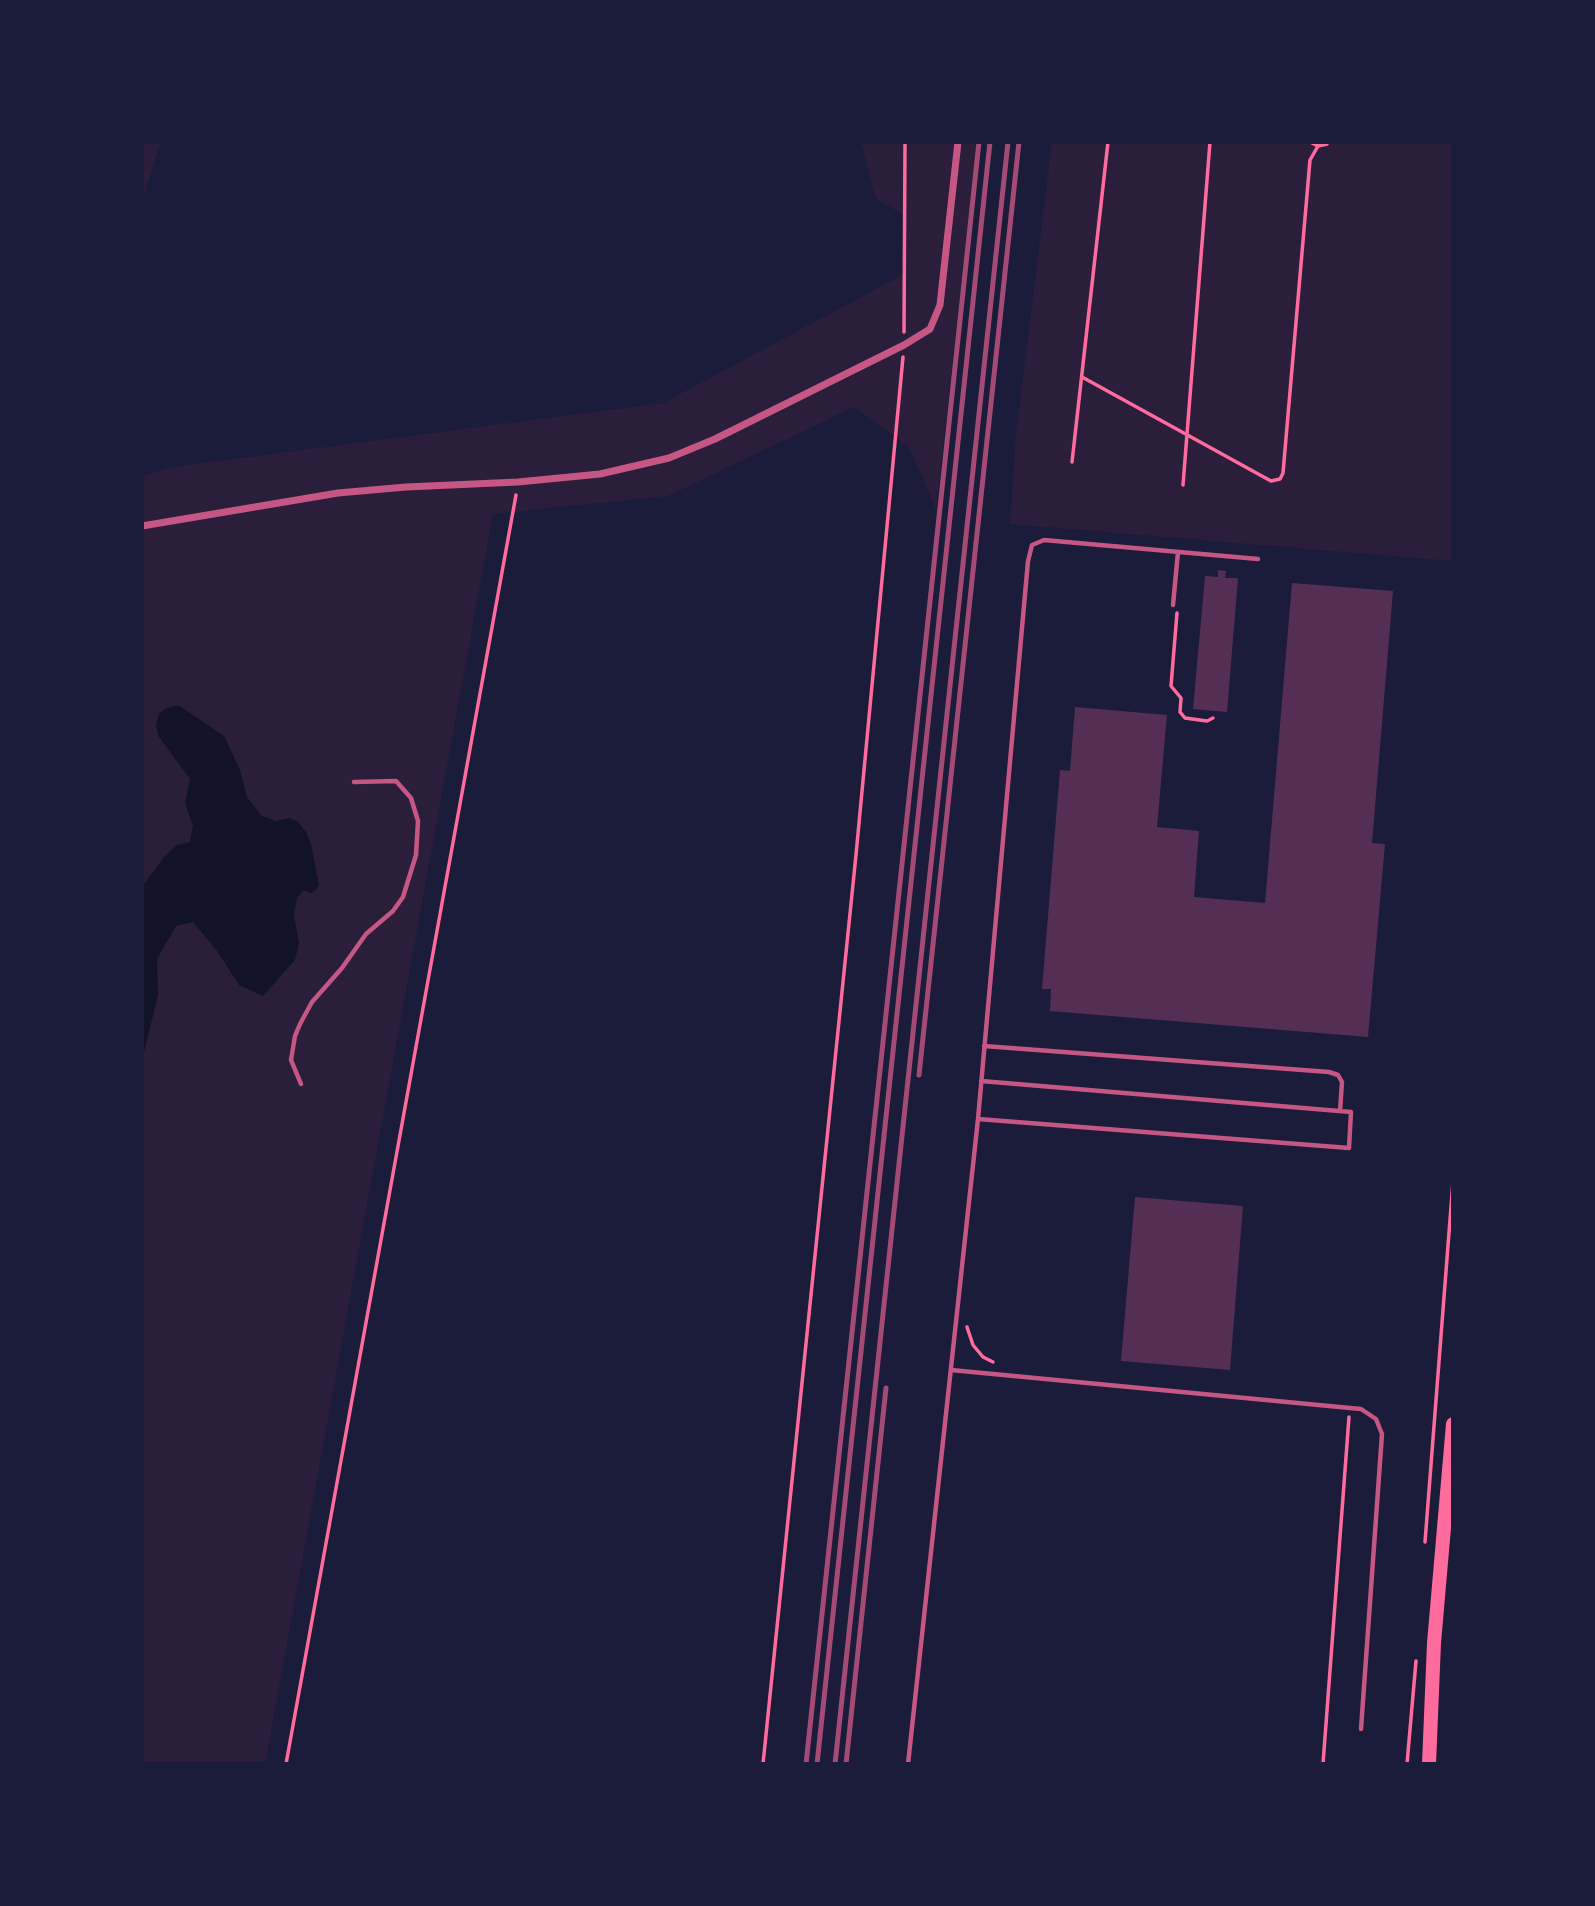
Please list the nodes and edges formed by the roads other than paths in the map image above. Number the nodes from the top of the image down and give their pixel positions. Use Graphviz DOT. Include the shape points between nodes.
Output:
graph roads {
  1 [pos="958,142"];
  2 [pos="142,526"];
  3 [pos="1178,552"];
  4 [pos="1258,559"];
  5 [pos="1173,605"];
  6 [pos="354,782"];
  7 [pos="984,1046"];
  8 [pos="981,1081"];
  9 [pos="301,1084"];
  10 [pos="1340,1111"];
  11 [pos="978,1119"];
  12 [pos="951,1370"];
  13 [pos="1453,1424"];
  14 [pos="1361,1730"];
  15 [pos="908,1764"];
  16 [pos="1429,1764"];
  1 -- 2 [label="street" via="940,305 930,328 690,450 600,474 338,493"];
  3 -- 4 [label="lane"];
  3 -- 5 [label="lane"];
  3 -- 7 [label="lane" via="1044,540 1032,545"];
  6 -- 9 [label="lane" via="396,780 411,798 418,821 416,855 403,897 366,934 300,1024 291,1060"];
  7 -- 8 [label="lane"];
  7 -- 10 [label="lane" via="1329,1073 1342,1082"];
  8 -- 10 [label="lane"];
  8 -- 11 [label="lane"];
  10 -- 11 [label="lane" via="1351,1112 1349,1148"];
  11 -- 12 [label="lane"];
  12 -- 14 [label="lane" via="1361,1409 1376,1419 1382,1434"];
  12 -- 15 [label="lane"];
  13 -- 16 [label="main road" via="1434,1643"];
}
